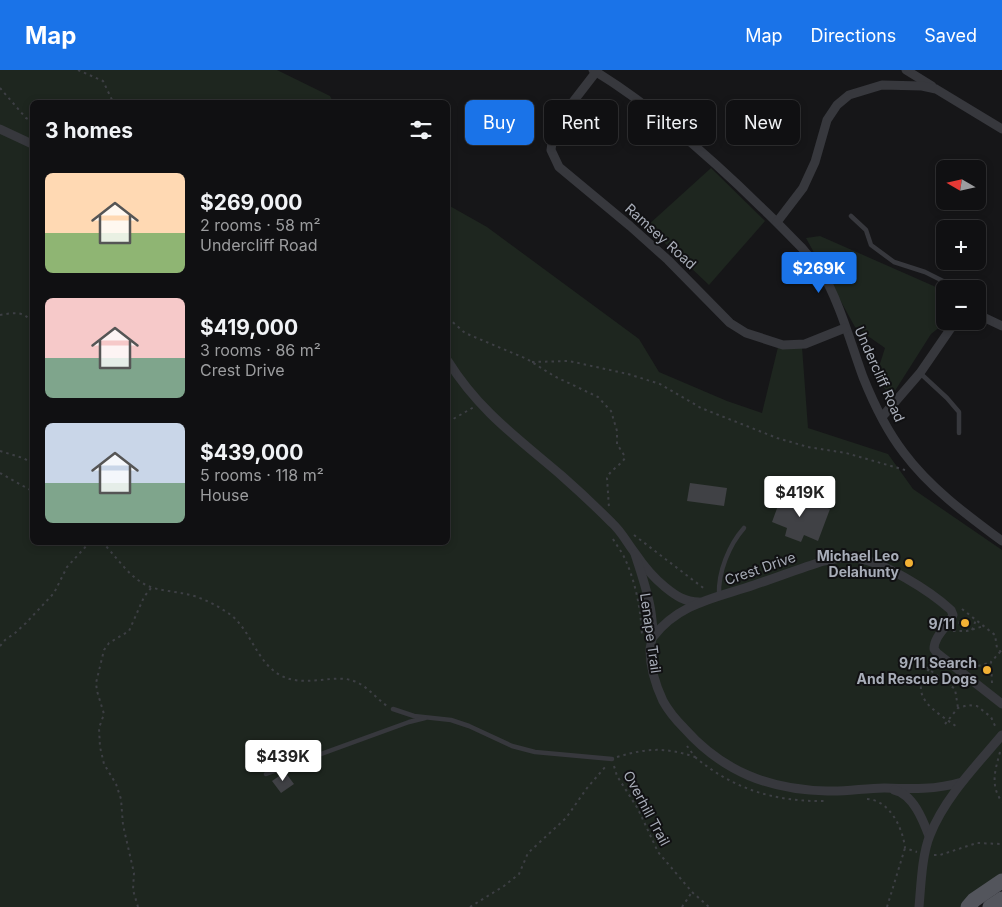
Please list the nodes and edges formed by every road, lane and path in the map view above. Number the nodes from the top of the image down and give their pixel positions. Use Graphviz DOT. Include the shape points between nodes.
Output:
graph roads {
  1 [pos="78,70"];
  2 [pos="906,70"];
  3 [pos="594,71"];
  4 [pos="0,88"];
  5 [pos="936,89"];
  6 [pos="112,100"];
  7 [pos="30,120"];
  8 [pos="0,128"];
  9 [pos="1002,129"];
  10 [pos="30,143"];
  11 [pos="851,216"];
  12 [pos="777,222"];
  13 [pos="941,280"];
  14 [pos="0,315"];
  15 [pos="986,319"];
  16 [pos="30,320"];
  17 [pos="450,320"];
  18 [pos="1002,326"];
  19 [pos="845,328"];
  20 [pos="950,330"];
  21 [pos="532,362"];
  22 [pos="450,364"];
  23 [pos="920,374"];
  24 [pos="480,404"];
  25 [pos="882,417"];
  26 [pos="450,421"];
  27 [pos="959,433"];
  28 [pos="0,451"];
  29 [pos="30,462"];
  30 [pos="0,473"];
  31 [pos="922,475"];
  32 [pos="30,490"];
  33 [pos="611,522"];
  34 [pos="744,528"];
  35 [pos="633,534"];
  36 [pos="1002,541"];
  37 [pos="87,545"];
  38 [pos="105,545"];
  39 [pos="635,554"];
  40 [pos="152,587"];
  41 [pos="708,592"];
  42 [pos="719,596"];
  43 [pos="699,602"];
  44 [pos="956,605"];
  45 [pos="970,616"];
  46 [pos="967,620"];
  47 [pos="976,620"];
  48 [pos="962,626"];
  49 [pos="984,626"];
  50 [pos="972,630"];
  51 [pos="950,631"];
  52 [pos="958,631"];
  53 [pos="653,637"];
  54 [pos="642,642"];
  55 [pos="0,646"];
  56 [pos="1001,652"];
  57 [pos="991,662"];
  58 [pos="967,668"];
  59 [pos="992,687"];
  60 [pos="1002,704"];
  61 [pos="958,708"];
  62 [pos="393,709"];
  63 [pos="429,717"];
  64 [pos="948,720"];
  65 [pos="945,724"];
  66 [pos="957,727"];
  67 [pos="1002,735"];
  68 [pos="684,741"];
  69 [pos="1000,751"];
  70 [pos="695,757"];
  71 [pos="612,759"];
  72 [pos="266,774"];
  73 [pos="962,782"];
  74 [pos="891,789"];
  75 [pos="865,799"];
  76 [pos="826,801"];
  77 [pos="1002,802"];
  78 [pos="929,836"];
  79 [pos="1002,844"];
  80 [pos="905,848"];
  81 [pos="925,855"];
  82 [pos="1002,881"];
  83 [pos="692,892"];
  84 [pos="1002,899"];
  85 [pos="138,907"];
  86 [pos="470,907"];
  87 [pos="682,907"];
  88 [pos="709,907"];
  89 [pos="887,907"];
  90 [pos="919,907"];
  91 [pos="968,907"];
  92 [pos="990,907"];
  1 -- 6 [label="path" via="103,81"];
  2 -- 5 [label="street"];
  3 -- 12 [label="street, Undercliff Road" via="692,144"];
  3 -- 19 [label="street, Ramsey Road" via="559,120 551,150 559,167 643,237 730,323 746,333 783,345 805,344"];
  4 -- 7 [label="path"];
  5 -- 9 [label="street"];
  5 -- 12 [label="street" via="882,85 848,95 828,120 803,188"];
  8 -- 10 [label="street"];
  11 -- 13 [label="lane" via="866,230 871,245 894,262"];
  12 -- 19 [label="street, Undercliff Road" via="821,271"];
  14 -- 16 [label="path" via="19,313"];
  15 -- 18 [label="street"];
  17 -- 21 [label="path, Lenape Trail" via="465,333"];
  19 -- 25 [label="street, Undercliff Road"];
  20 -- 23 [label="street"];
  21 -- 31 [label="path" via="569,361 628,374 660,384 701,408 777,438 846,453"];
  21 -- 33 [label="path, Lenape Trail" via="598,397 611,411 618,431 617,444 625,458 607,478"];
  22 -- 24 [label="street"];
  23 -- 25 [label="street"];
  23 -- 27 [label="lane" via="958,412"];
  24 -- 26 [label="path"];
  24 -- 33 [label="street"];
  25 -- 31 [label="street, Undercliff Road" via="903,452"];
  28 -- 29 [label="path"];
  30 -- 32 [label="path"];
  31 -- 36 [label="street, Undercliff Road"];
  33 -- 39 [label="street"];
  33 -- 54 [label="path, Lenape Trail" via="610,535 625,560 636,592"];
  34 -- 42 [label="lane" via="730,550"];
  35 -- 41 [label="path"];
  37 -- 55 [label="path" via="67,567 54,593"];
  38 -- 40 [label="path" via="129,573"];
  39 -- 43 [label="street" via="676,596"];
  39 -- 53 [label="street" via="651,611"];
  40 -- 62 [label="path" via="193,595 232,616 248,634 260,656 282,676 309,680 346,679 362,684"];
  40 -- 85 [label="path" via="128,631 104,650 96,683 104,714 99,728 100,747 104,764 121,799"];
  42 -- 43 [label="street, Crest Drive"];
  42 -- 60 [label="street, Crest Drive" via="824,561 841,557 864,559 912,582 951,610 950,622 936,639 934,649"];
  43 -- 53 [label="street, Crest Drive" via="662,624"];
  44 -- 45 [label="path"];
  45 -- 46 [label="path"];
  45 -- 47 [label="path"];
  46 -- 48 [label="path" via="968,626"];
  46 -- 48 [label="path" via="960,620"];
  47 -- 49 [label="path"];
  47 -- 50 [label="path"];
  48 -- 52 [label="path"];
  49 -- 50 [label="path"];
  49 -- 56 [label="path" via="995,635"];
  50 -- 52 [label="path"];
  51 -- 52 [label="path"];
  53 -- 74 [label="street" via="651,661 664,701 700,746 727,765 758,780 799,789 826,792"];
  56 -- 57 [label="path"];
  57 -- 58 [label="path"];
  57 -- 59 [label="path"];
  61 -- 64 [label="path"];
  61 -- 64 [label="path" via="955,690 927,668 921,683 922,698"];
  61 -- 67 [label="path" via="977,706 991,717"];
  62 -- 63 [label="lane"];
  63 -- 71 [label="lane" via="451,720 512,746 535,752"];
  63 -- 72 [label="lane"];
  64 -- 65 [label="path"];
  64 -- 66 [label="path"];
  67 -- 73 [label="street"];
  68 -- 70 [label="path"];
  69 -- 77 [label="path" via="993,777"];
  70 -- 71 [label="path" via="654,748"];
  70 -- 76 [label="path" via="726,779 754,792 805,801"];
  71 -- 83 [label="path, Overhill Trail" via="617,776 638,809 658,852"];
  71 -- 86 [label="path" via="566,818 528,853 519,874"];
  73 -- 74 [label="street" via="938,788"];
  73 -- 78 [label="street"];
  74 -- 78 [label="street" via="898,790 913,804"];
  75 -- 80 [label="path" via="881,804 895,819 902,830"];
  78 -- 81 [label="street"];
  79 -- 81 [label="path" via="977,844 940,855"];
  80 -- 81 [label="path"];
  80 -- 89 [label="path"];
  81 -- 90 [label="street"];
  82 -- 91 [label="main road"];
  83 -- 87 [label="path"];
  83 -- 88 [label="path, Overhill Trail"];
  84 -- 92 [label="main road"];
}
